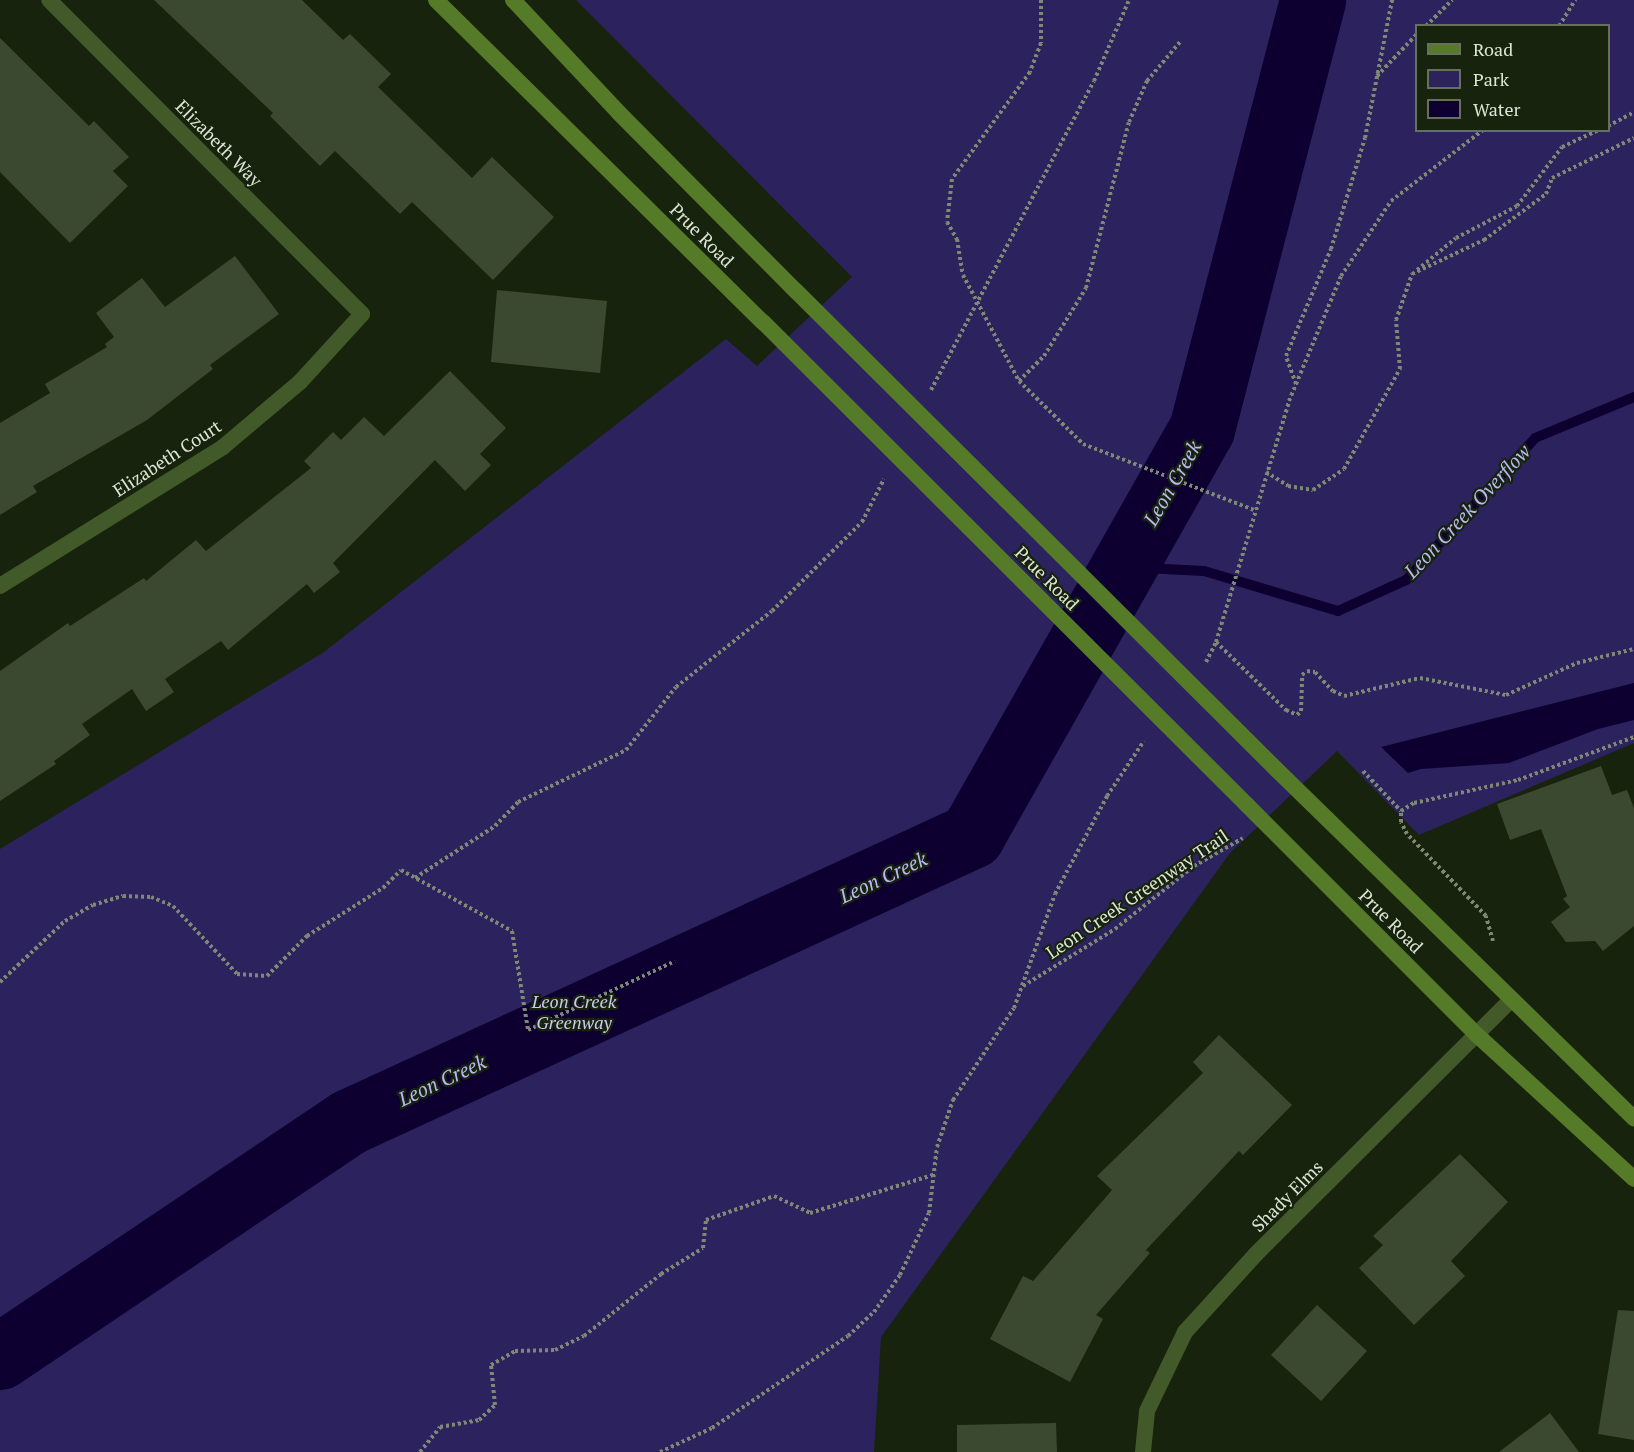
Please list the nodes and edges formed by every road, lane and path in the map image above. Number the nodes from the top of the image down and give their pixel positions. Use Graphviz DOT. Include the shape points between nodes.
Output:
graph roads {
  1 [pos="49,0"];
  2 [pos="436,0"];
  3 [pos="513,0"];
  4 [pos="1041,0"];
  5 [pos="1129,0"];
  6 [pos="1392,0"];
  7 [pos="1452,0"];
  8 [pos="1575,0"];
  9 [pos="1428,24"];
  10 [pos="1560,24"];
  11 [pos="1415,36"];
  12 [pos="1180,42"];
  13 [pos="1376,76"];
  14 [pos="1634,112"];
  15 [pos="1610,125"];
  16 [pos="1480,132"];
  17 [pos="1594,132"];
  18 [pos="1634,138"];
  19 [pos="1412,274"];
  20 [pos="975,304"];
  21 [pos="362,314"];
  22 [pos="1019,381"];
  23 [pos="1296,385"];
  24 [pos="927,397"];
  25 [pos="889,470"];
  26 [pos="1266,472"];
  27 [pos="1254,510"];
  28 [pos="0,586"];
  29 [pos="1216,642"];
  30 [pos="1634,649"];
  31 [pos="1204,666"];
  32 [pos="1151,731"];
  33 [pos="1634,737"];
  34 [pos="1363,771"];
  35 [pos="1401,811"];
  36 [pos="1267,824"];
  37 [pos="416,878"];
  38 [pos="1496,950"];
  39 [pos="675,961"];
  40 [pos="0,982"];
  41 [pos="1022,986"];
  42 [pos="1511,1000"];
  43 [pos="1477,1035"];
  44 [pos="1634,1118"];
  45 [pos="936,1174"];
  46 [pos="1634,1179"];
  47 [pos="420,1452"];
  48 [pos="660,1452"];
  49 [pos="1143,1452"];
  1 -- 21 [label="street, Elizabeth Way"];
  2 -- 36 [label="main road, Prue Road, bridge"];
  3 -- 42 [label="main road, Prue Road, bridge" via="796,291"];
  4 -- 20 [label="path" via="1041,43 1030,72 952,179 947,222 957,239 963,275"];
  5 -- 20 [label="path" via="1094,81"];
  6 -- 13 [label="path"];
  7 -- 9 [label="path"];
  8 -- 10 [label="path"];
  11 -- 13 [label="path"];
  12 -- 22 [label="path" via="1147,81 1129,122 1086,288 1044,356"];
  13 -- 23 [label="path" via="1365,138 1331,249 1286,356"];
  14 -- 15 [label="path"];
  16 -- 23 [label="path" via="1400,194 1368,230 1341,276"];
  17 -- 19 [label="path" via="1562,147 1517,206 1456,238"];
  18 -- 19 [label="path" via="1552,178 1546,194 1484,240"];
  19 -- 26 [label="path" via="1396,320 1400,369 1344,469 1313,490 1288,486"];
  20 -- 22 [label="path"];
  20 -- 24 [label="path"];
  21 -- 28 [label="street, Elizabeth Court" via="300,382 223,447"];
  22 -- 27 [label="path" via="1083,444"];
  23 -- 26 [label="path"];
  25 -- 37 [label="path" via="862,522 772,611 676,687 626,750 518,802 495,826"];
  26 -- 27 [label="path"];
  27 -- 29 [label="path"];
  29 -- 30 [label="path" via="1286,710 1297,715 1301,711 1302,675 1307,671 1315,672 1333,691 1344,696 1420,678 1506,695 1577,663"];
  29 -- 31 [label="path"];
  32 -- 41 [label="path, Leon Creek Greenway Trail" via="1107,796 1055,894"];
  33 -- 35 [label="path" via="1518,780 1414,803"];
  34 -- 35 [label="path"];
  35 -- 38 [label="path" via="1407,834 1486,916"];
  36 -- 41 [label="path, Leon Creek Greenway Trail" via="1194,866 1115,929"];
  36 -- 43 [label="main road, Prue Road"];
  37 -- 39 [label="path" via="512,931 528,1030"];
  37 -- 40 [label="path" via="400,870 383,888 307,936 267,976 237,974 173,906 151,897 123,896 93,905 65,921"];
  41 -- 45 [label="path, Leon Creek Greenway Trail" via="1000,1031 953,1100 937,1147"];
  42 -- 43 [label="street, Shady Elms"];
  42 -- 44 [label="main road, Prue Road"];
  43 -- 46 [label="main road, Prue Road"];
  43 -- 49 [label="street, Shady Elms" via="1256,1254 1185,1332 1147,1411"];
  45 -- 47 [label="path" via="810,1213 774,1196 706,1220 702,1248 661,1274 584,1336 555,1350 515,1351 491,1365 495,1405 479,1420 440,1427"];
  45 -- 48 [label="path, Leon Creek Greenway Trail" via="929,1213 915,1248 874,1312 848,1336 712,1428"];
}
